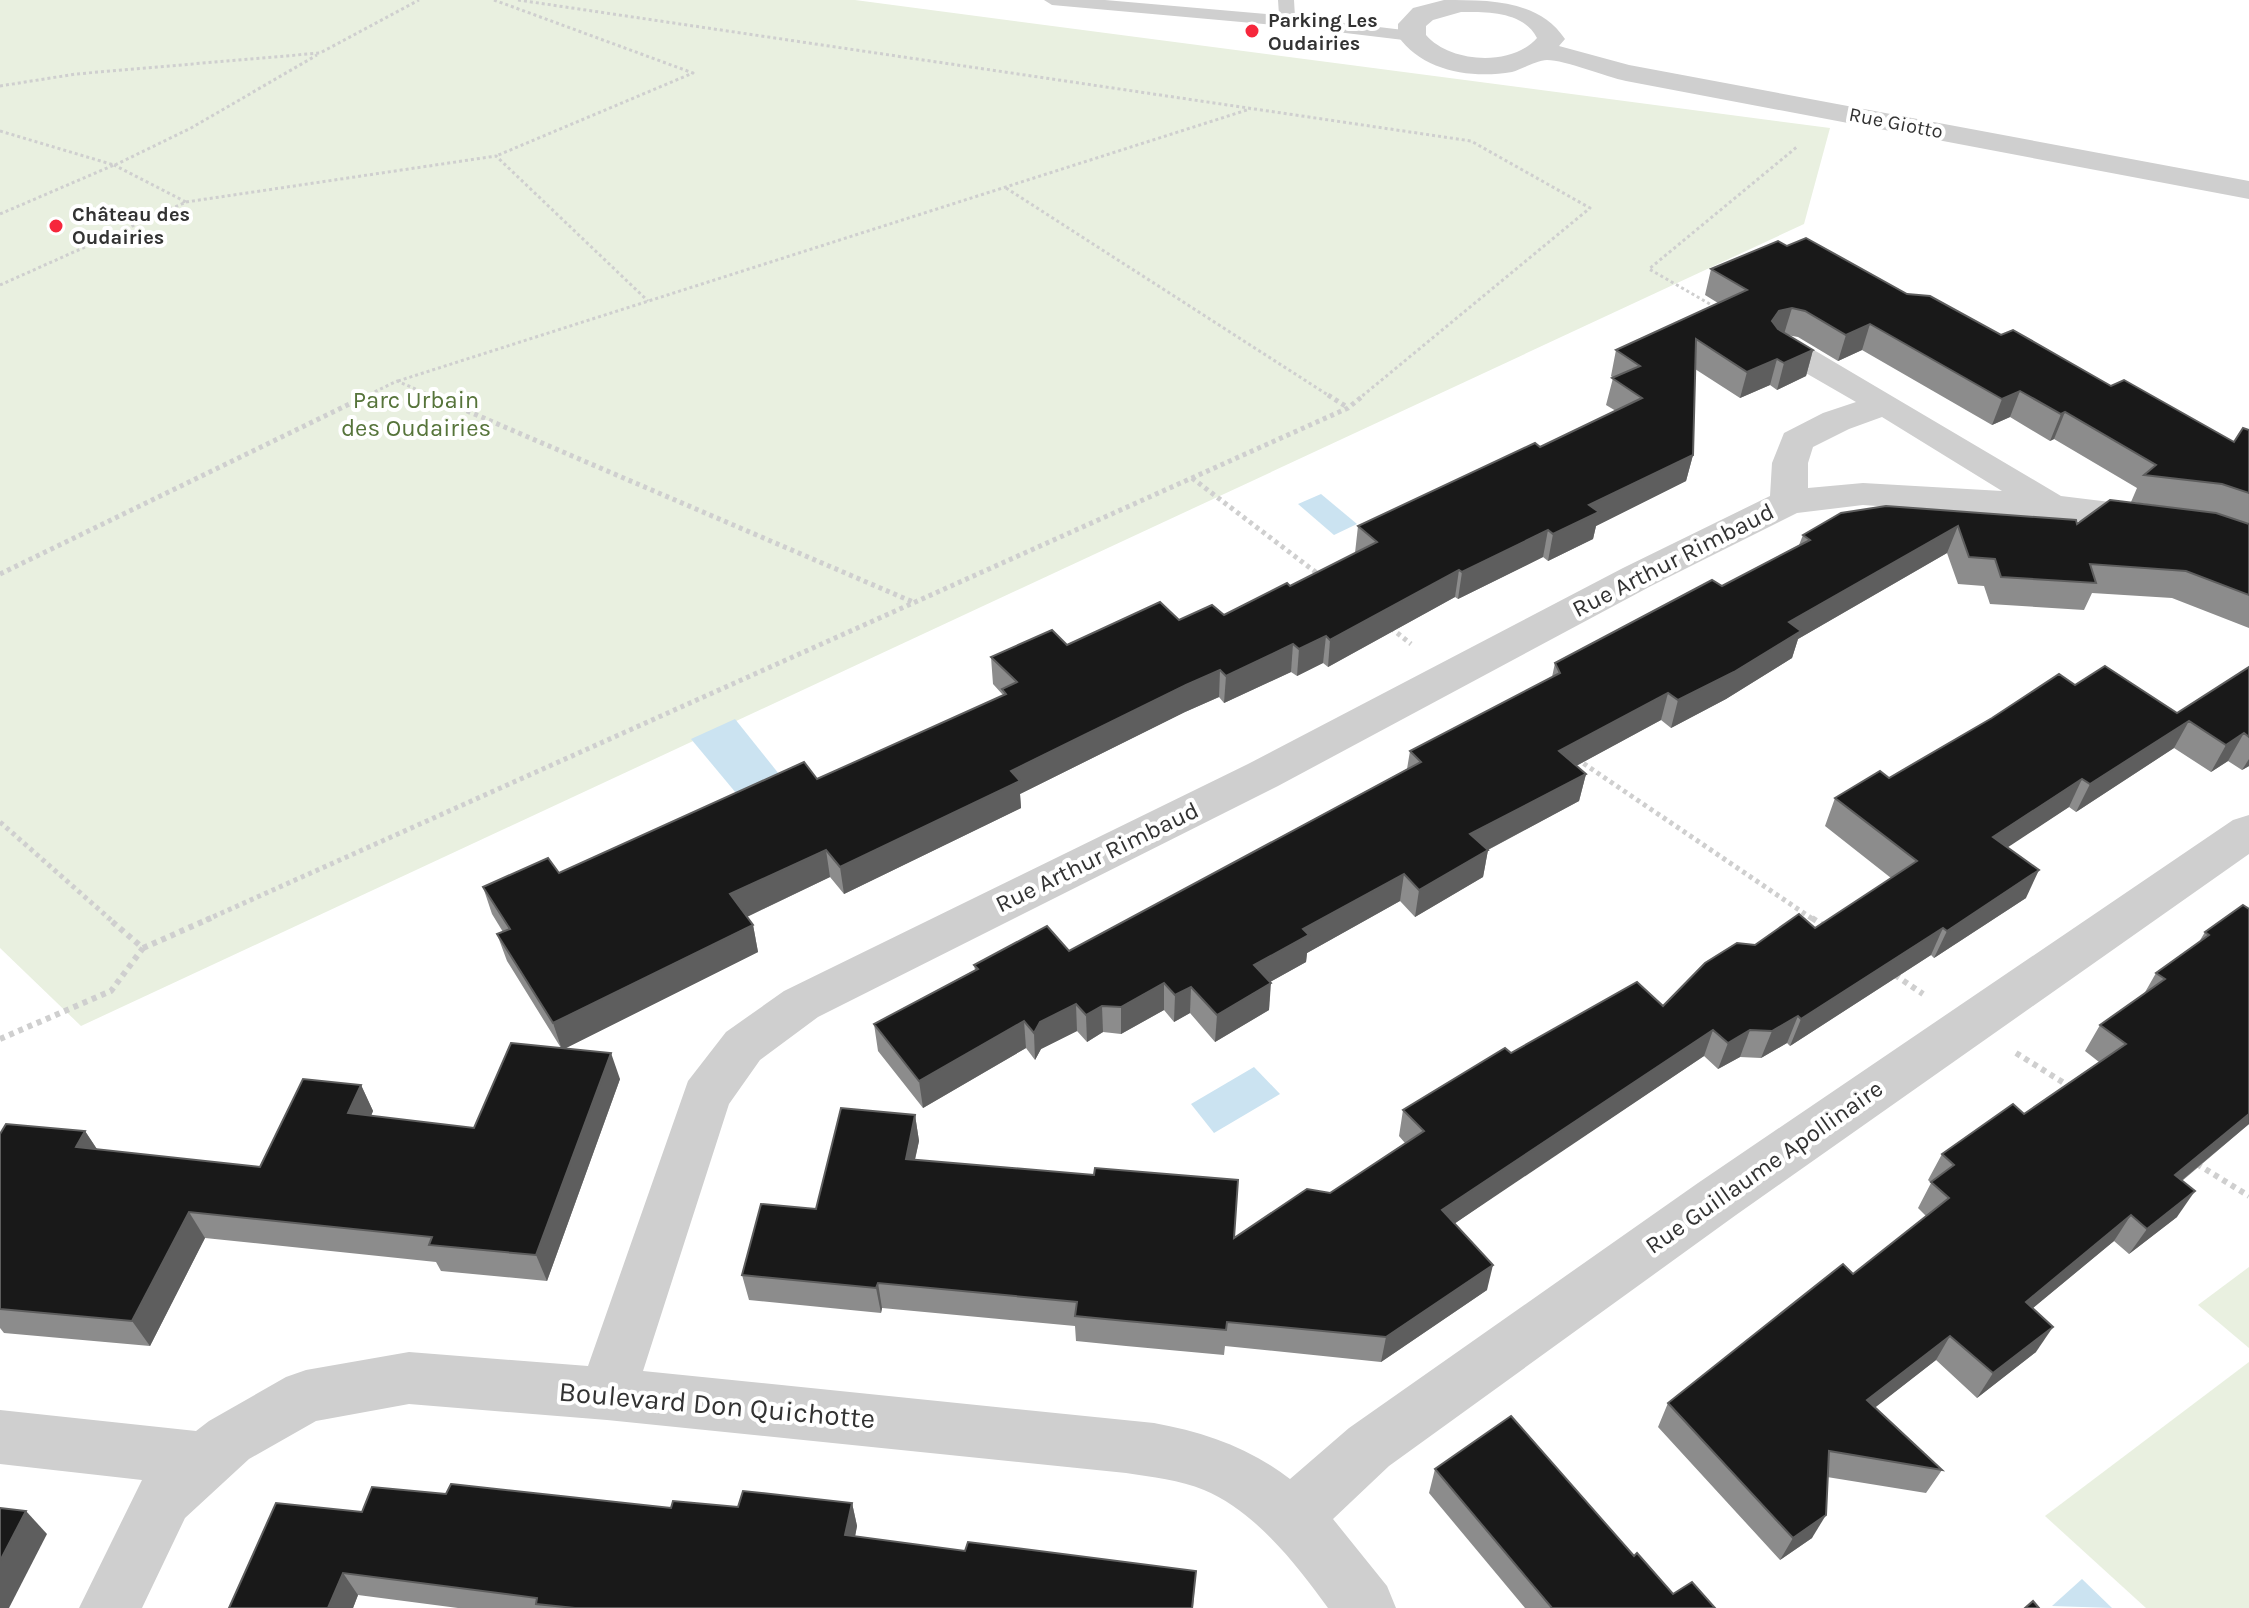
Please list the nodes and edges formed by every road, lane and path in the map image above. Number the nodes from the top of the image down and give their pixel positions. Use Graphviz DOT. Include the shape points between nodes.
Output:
graph roads {
  1 [pos="419,0"];
  2 [pos="494,0"];
  3 [pos="518,0"];
  4 [pos="1052,0"];
  5 [pos="1286,0"];
  6 [pos="1436,3"];
  7 [pos="1287,21"];
  8 [pos="1412,36"];
  9 [pos="1545,51"];
  10 [pos="320,53"];
  11 [pos="0,86"];
  12 [pos="1252,109"];
  13 [pos="1838,112"];
  14 [pos="0,131"];
  15 [pos="496,156"];
  16 [pos="114,165"];
  17 [pos="1005,188"];
  18 [pos="2249,190"];
  19 [pos="186,202"];
  20 [pos="0,214"];
  21 [pos="0,285"];
  22 [pos="648,301"];
  23 [pos="1785,347"];
  24 [pos="397,381"];
  25 [pos="1885,404"];
  26 [pos="1348,408"];
  27 [pos="1192,478"];
  28 [pos="1789,502"];
  29 [pos="2052,506"];
  30 [pos="2249,540"];
  31 [pos="0,574"];
  32 [pos="1330,582"];
  33 [pos="914,603"];
  34 [pos="1378,619"];
  35 [pos="1452,674"];
  36 [pos="1571,755"];
  37 [pos="0,822"];
  38 [pos="2249,831"];
  39 [pos="1836,934"];
  40 [pos="143,948"];
  41 [pos="1889,970"];
  42 [pos="1968,1024"];
  43 [pos="0,1039"];
  44 [pos="2075,1089"];
  45 [pos="2195,1163"];
  46 [pos="2249,1196"];
  47 [pos="607,1394"];
  48 [pos="0,1437"];
  49 [pos="206,1460"];
  50 [pos="1290,1518"];
  51 [pos="110,1608"];
  52 [pos="1365,1608"];
  1 -- 10 [label="path"];
  2 -- 15 [label="path" via="693,73"];
  3 -- 12 [label="path"];
  4 -- 7 [label="lane"];
  5 -- 7 [label="lane"];
  6 -- 8 [label="street" via="1412,24"];
  6 -- 9 [label="street" via="1484,4 1535,18 1551,39"];
  7 -- 8 [label="lane"];
  8 -- 9 [label="street" via="1425,50 1485,66 1520,62"];
  9 -- 13 [label="street, Rue Giotto" via="1626,73"];
  10 -- 11 [label="path" via="76,74"];
  10 -- 16 [label="path" via="191,128"];
  12 -- 17 [label="path"];
  12 -- 26 [label="path" via="1471,141 1590,208"];
  13 -- 18 [label="street, Rue Giotto"];
  13 -- 23 [label="path" via="1649,269"];
  14 -- 16 [label="path"];
  15 -- 19 [label="path"];
  15 -- 22 [label="path"];
  16 -- 19 [label="path"];
  16 -- 20 [label="path"];
  17 -- 22 [label="path"];
  17 -- 26 [label="path"];
  19 -- 21 [label="path"];
  22 -- 24 [label="path"];
  23 -- 25 [label="street, Rue Arthur Rimbaud"];
  24 -- 31 [label="path"];
  24 -- 33 [label="path"];
  25 -- 28 [label="street, Rue Arthur Rimbaud" via="1797,441 1790,463"];
  25 -- 29 [label="street, Rue Arthur Rimbaud"];
  26 -- 27 [label="path"];
  27 -- 32 [label="path"];
  27 -- 33 [label="path"];
  28 -- 29 [label="street, Rue Arthur Rimbaud" via="1863,494"];
  28 -- 35 [label="street, Rue Arthur Rimbaud"];
  29 -- 30 [label="street, Rue Arthur Rimbaud" via="2208,526"];
  33 -- 40 [label="path"];
  34 -- 35 [label="path"];
  35 -- 47 [label="street, Rue Arthur Rimbaud" via="1263,775 801,1004 743,1046 706,1096"];
  36 -- 39 [label="path"];
  37 -- 40 [label="path"];
  38 -- 42 [label="street, Rue Guillaume Apollinaire"];
  40 -- 43 [label="path" via="111,991"];
  41 -- 42 [label="path"];
  42 -- 44 [label="path"];
  42 -- 50 [label="street, Rue Guillaume Apollinaire" via="1369,1447"];
  45 -- 46 [label="path"];
  47 -- 49 [label="street, Boulevard Don Quichotte" via="409,1378 306,1396 229,1440"];
  47 -- 50 [label="street, Boulevard Don Quichotte" via="1183,1455 1237,1476"];
  48 -- 49 [label="street"];
  49 -- 51 [label="street, Boulevard Don Quichotte" via="164,1498"];
  50 -- 52 [label="street, Boulevard Don Quichotte" via="1329,1557"];
}
